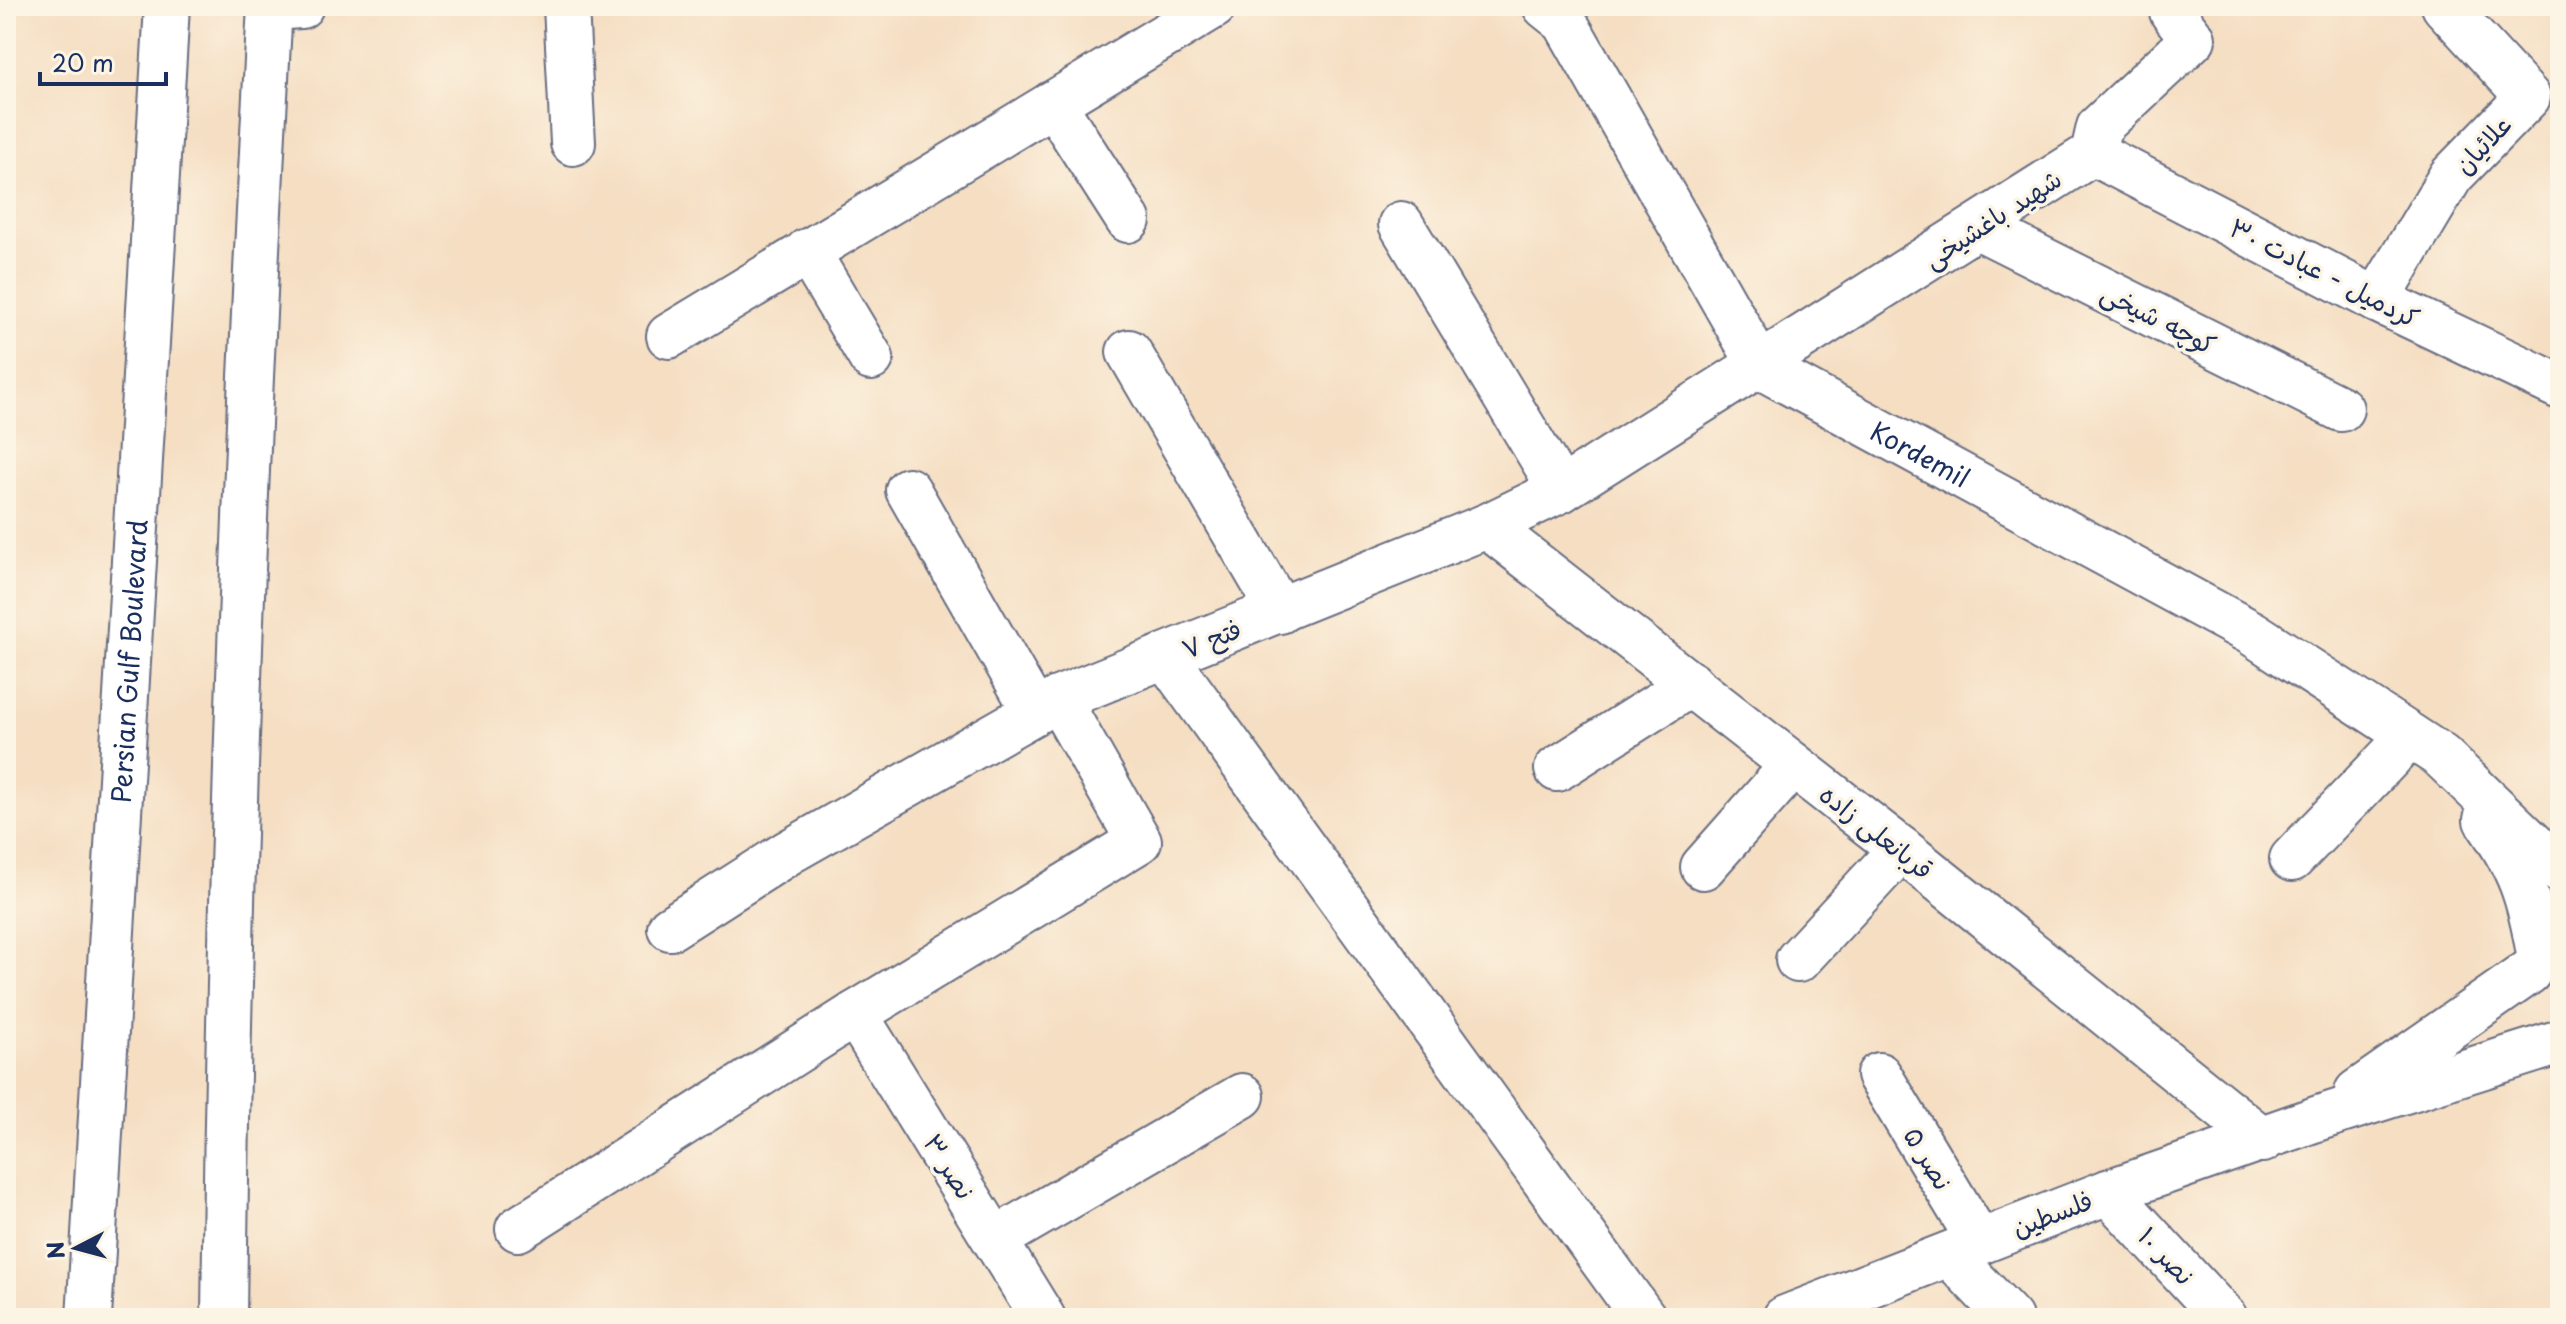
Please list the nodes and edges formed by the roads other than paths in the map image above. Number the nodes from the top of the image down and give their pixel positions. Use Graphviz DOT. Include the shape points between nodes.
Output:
graph roads {
  1 [pos="167,6"];
  2 [pos="566,6"];
  3 [pos="1214,6"];
  4 [pos="2444,6"];
  5 [pos="281,7"];
  6 [pos="1567,11"];
  7 [pos="2183,25"];
  8 [pos="1053,103"];
  9 [pos="573,143"];
  10 [pos="2093,153"];
  11 [pos="1128,220"];
  12 [pos="1401,224"];
  13 [pos="1978,227"];
  14 [pos="807,251"];
  15 [pos="2377,300"];
  16 [pos="669,336"];
  17 [pos="1129,352"];
  18 [pos="871,358"];
  19 [pos="1761,367"];
  20 [pos="2560,387"];
  21 [pos="2341,409"];
  22 [pos="908,490"];
  23 [pos="1561,490"];
  24 [pos="1487,526"];
  25 [pos="1280,611"];
  26 [pos="1165,656"];
  27 [pos="1691,684"];
  28 [pos="1047,705"];
  29 [pos="2426,746"];
  30 [pos="1793,765"];
  31 [pos="1557,769"];
  32 [pos="1901,849"];
  33 [pos="2292,859"];
  34 [pos="1703,867"];
  35 [pos="2560,870"];
  36 [pos="670,928"];
  37 [pos="2543,953"];
  38 [pos="1798,960"];
  39 [pos="855,1014"];
  40 [pos="2557,1045"];
  41 [pos="1879,1075"];
  42 [pos="1242,1096"];
  43 [pos="2322,1117"];
  44 [pos="2263,1140"];
  45 [pos="2108,1192"];
  46 [pos="518,1229"];
  47 [pos="996,1239"];
  48 [pos="1964,1248"];
  49 [pos="89,1318"];
  50 [pos="224,1318"];
  51 [pos="1043,1318"];
  52 [pos="1644,1318"];
  53 [pos="1785,1318"];
  54 [pos="2010,1318"];
  55 [pos="2225,1318"];
  1 -- 49 [label="main road, Persian Gulf Boulevard"];
  2 -- 9 [label="main road"];
  3 -- 8 [label="main road"];
  4 -- 15 [label="main road, علائیان" via="2528,97 2451,176"];
  5 -- 50 [label="main road" via="238,725"];
  6 -- 19 [label="main road"];
  7 -- 10 [label="main road" via="2099,127"];
  8 -- 11 [label="main road"];
  8 -- 14 [label="main road"];
  10 -- 13 [label="main road, شهید باغشیخی"];
  10 -- 15 [label="main road, کردمیل - عبادت ۳۰"];
  12 -- 23 [label="main road"];
  13 -- 19 [label="main road, شهید باغشیخی"];
  13 -- 21 [label="main road, کوچه شیخی"];
  14 -- 16 [label="main road"];
  14 -- 18 [label="main road"];
  15 -- 20 [label="main road, کردمیل - عبادت ۳۰"];
  17 -- 25 [label="main road"];
  19 -- 23 [label="main road, فتح ۷"];
  19 -- 29 [label="main road, Kordemil" via="2252,633"];
  22 -- 28 [label="main road"];
  23 -- 24 [label="main road, فتح ۷"];
  24 -- 25 [label="main road, فتح ۷"];
  24 -- 27 [label="main road, قربانعلی زاده"];
  25 -- 26 [label="main road, فتح ۷"];
  26 -- 28 [label="main road, فتح ۷"];
  26 -- 52 [label="main road"];
  27 -- 30 [label="main road, قربانعلی زاده"];
  27 -- 31 [label="main road"];
  28 -- 36 [label="main road, فتح ۷" via="789,852"];
  28 -- 39 [label="main road" via="1139,841"];
  29 -- 33 [label="main road"];
  29 -- 35 [label="main road"];
  29 -- 37 [label="main road" via="2506,848 2530,899"];
  30 -- 32 [label="main road, قربانعلی زاده"];
  30 -- 34 [label="main road"];
  32 -- 38 [label="main road"];
  32 -- 44 [label="main road, قربانعلی زاده"];
  37 -- 40 [label="main road" via="2526,992 2529,1012"];
  37 -- 43 [label="main road"];
  39 -- 46 [label="main road"];
  39 -- 47 [label="main road, نصر ۳"];
  40 -- 43 [label="main road"];
  41 -- 48 [label="main road, نصر ۵"];
  42 -- 47 [label="main road"];
  43 -- 44 [label="main road, فلسطین"];
  44 -- 45 [label="main road, فلسطین"];
  45 -- 48 [label="main road, فلسطین"];
  45 -- 55 [label="main road, نصر ۱۰"];
  47 -- 51 [label="main road, نصر ۳"];
  48 -- 53 [label="main road, فلسطین"];
  48 -- 54 [label="main road, نصر ۵"];
}
